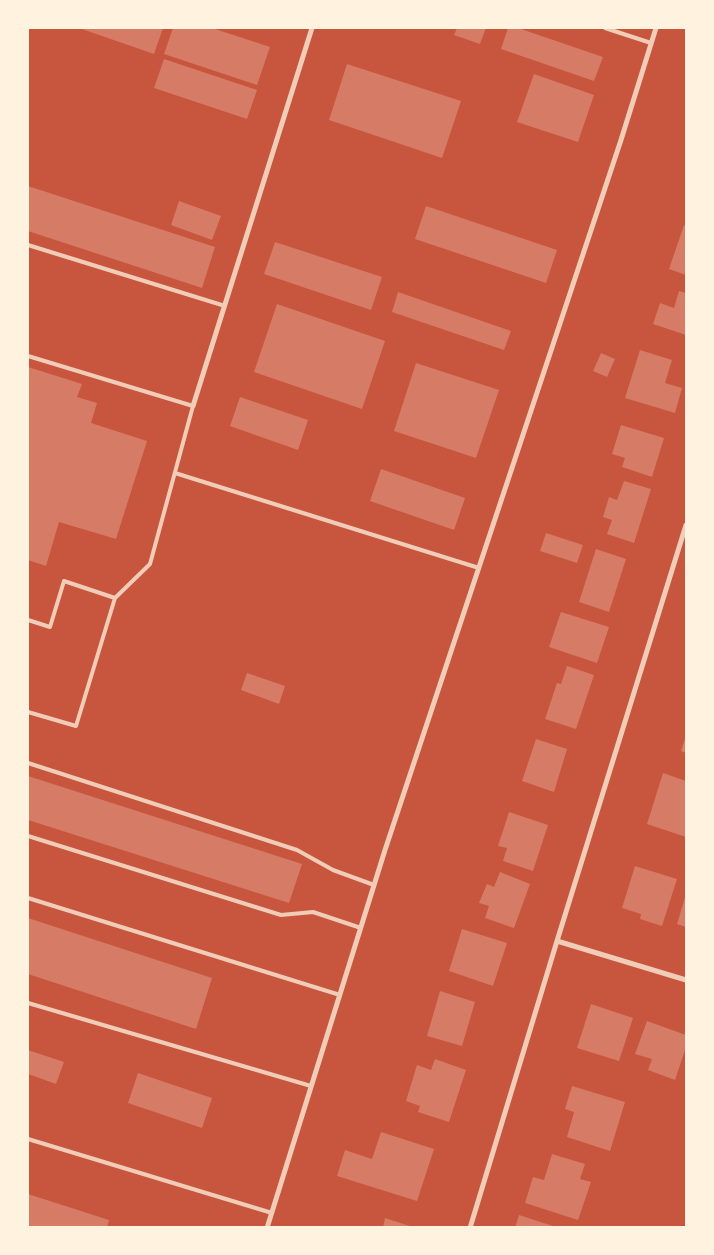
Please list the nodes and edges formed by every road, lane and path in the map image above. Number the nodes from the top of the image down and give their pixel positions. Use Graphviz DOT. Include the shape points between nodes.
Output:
graph roads {
  1 [pos="312,28"];
  2 [pos="605,28"];
  3 [pos="656,28"];
  4 [pos="651,43"];
  5 [pos="28,245"];
  6 [pos="225,306"];
  7 [pos="28,356"];
  8 [pos="193,406"];
  9 [pos="175,473"];
  10 [pos="686,525"];
  11 [pos="479,568"];
  12 [pos="115,598"];
  13 [pos="28,620"];
  14 [pos="28,712"];
  15 [pos="28,763"];
  16 [pos="28,836"];
  17 [pos="374,885"];
  18 [pos="28,898"];
  19 [pos="361,928"];
  20 [pos="557,941"];
  21 [pos="686,980"];
  22 [pos="340,995"];
  23 [pos="28,1003"];
  24 [pos="311,1086"];
  25 [pos="28,1139"];
  26 [pos="272,1213"];
  27 [pos="267,1228"];
  28 [pos="470,1228"];
  1 -- 6 [label="street"];
  2 -- 4 [label="lane"];
  3 -- 4 [label="street"];
  4 -- 11 [label="street"];
  5 -- 6 [label="lane"];
  6 -- 8 [label="street"];
  7 -- 8 [label="lane"];
  8 -- 9 [label="lane"];
  9 -- 11 [label="lane"];
  9 -- 12 [label="lane" via="150,564"];
  10 -- 20 [label="street"];
  11 -- 17 [label="street"];
  12 -- 13 [label="lane" via="64,581 50,627"];
  12 -- 14 [label="lane" via="76,726"];
  15 -- 17 [label="lane" via="297,850 333,870"];
  16 -- 19 [label="lane" via="281,915 313,912"];
  17 -- 19 [label="street"];
  18 -- 22 [label="lane"];
  19 -- 22 [label="street"];
  20 -- 21 [label="street"];
  20 -- 28 [label="street"];
  22 -- 24 [label="street"];
  23 -- 24 [label="lane"];
  24 -- 26 [label="street"];
  25 -- 26 [label="lane"];
  26 -- 27 [label="street"];
}
